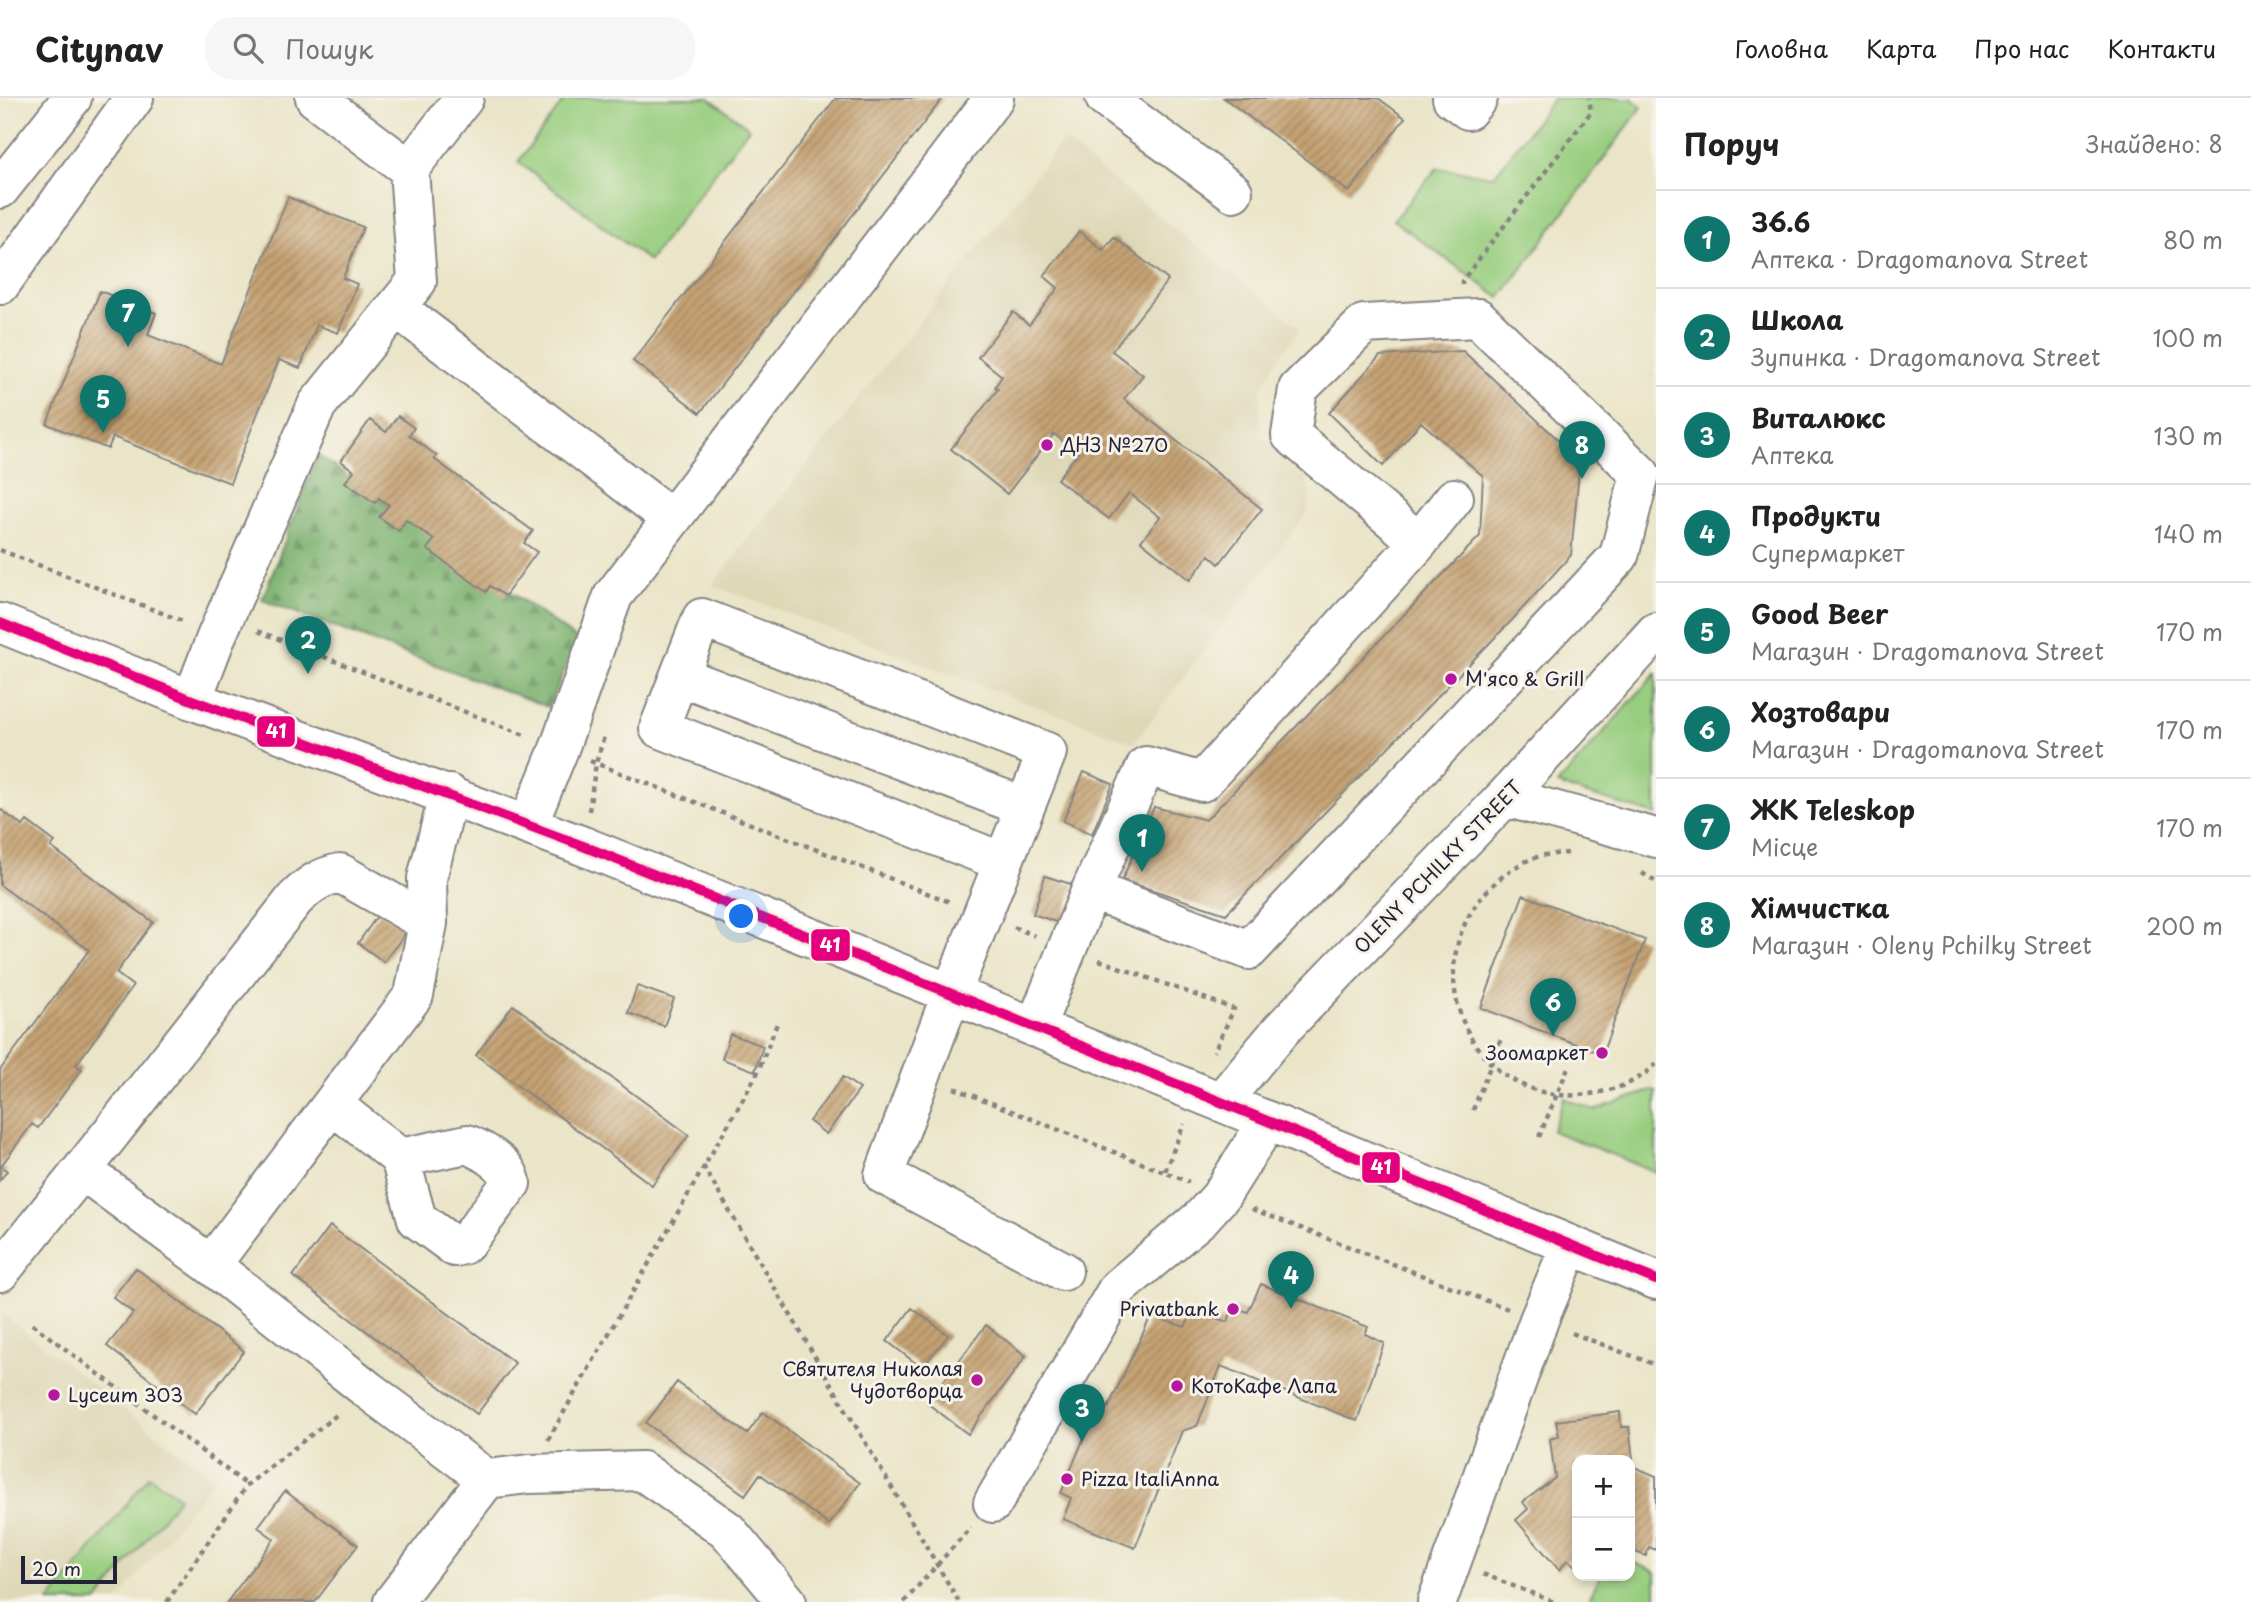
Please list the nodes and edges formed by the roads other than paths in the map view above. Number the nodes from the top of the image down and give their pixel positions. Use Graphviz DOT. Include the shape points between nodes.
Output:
graph roads {
  1 [pos="72,98"];
  2 [pos="134,98"];
  3 [pos="315,98"];
  4 [pos="464,98"];
  5 [pos="994,98"];
  6 [pos="1105,98"];
  7 [pos="1452,98"];
  8 [pos="1478,98"];
  9 [pos="409,169"];
  10 [pos="0,189"];
  11 [pos="1233,192"];
  12 [pos="0,285"];
  13 [pos="397,307"];
  14 [pos="1454,498"];
  15 [pos="672,519"];
  16 [pos="1419,542"];
  17 [pos="0,623"];
  18 [pos="1656,632"];
  19 [pos="680,676"];
  20 [pos="192,700"];
  21 [pos="449,794"];
  22 [pos="1505,797"];
  23 [pos="1025,807"];
  24 [pos="528,825"];
  25 [pos="1645,853"];
  26 [pos="1003,862"];
  27 [pos="1091,890"];
  28 [pos="428,923"];
  29 [pos="951,995"];
  30 [pos="1035,1028"];
  31 [pos="1209,1097"];
  32 [pos="333,1105"];
  33 [pos="1268,1121"];
  34 [pos="400,1158"];
  35 [pos="82,1170"];
  36 [pos="1570,1246"];
  37 [pos="211,1265"];
  38 [pos="0,1270"];
  39 [pos="1063,1271"];
  40 [pos="1656,1280"];
  41 [pos="487,1479"];
  42 [pos="993,1503"];
  43 [pos="393,1602"];
  44 [pos="787,1602"];
  45 [pos="1437,1602"];
  1 -- 10 [label="street"];
  2 -- 12 [label="street"];
  3 -- 9 [label="street"];
  4 -- 9 [label="street"];
  5 -- 15 [label="street"];
  6 -- 11 [label="street"];
  7 -- 8 [label="street" via="1468,110"];
  9 -- 13 [label="street" via="417,281"];
  13 -- 15 [label="street"];
  13 -- 20 [label="street" via="317,405"];
  14 -- 16 [label="street"];
  15 -- 24 [label="street" via="613,596"];
  16 -- 27 [label="street" via="1202,782 1146,766"];
  16 -- 27 [label="street" via="1291,435 1298,389 1364,324 1478,318 1640,474 1619,556 1249,950"];
  17 -- 20 [label="street"];
  18 -- 22 [label="street, OLENY PCHILKY STREET"];
  19 -- 23 [label="street"];
  19 -- 23 [label="street" via="702,618 1047,752"];
  19 -- 26 [label="street" via="659,728"];
  20 -- 21 [label="street"];
  21 -- 24 [label="street"];
  21 -- 28 [label="street" via="427,878"];
  22 -- 25 [label="street"];
  22 -- 31 [label="street, OLENY PCHILKY STREET" via="1281,1030"];
  23 -- 26 [label="street"];
  24 -- 29 [label="street"];
  26 -- 29 [label="street"];
  27 -- 30 [label="street"];
  28 -- 32 [label="street" via="414,995"];
  28 -- 35 [label="street" via="340,873 323,876 295,899"];
  29 -- 30 [label="street"];
  29 -- 39 [label="street" via="884,1175"];
  30 -- 31 [label="street"];
  31 -- 33 [label="street"];
  32 -- 34 [label="street"];
  32 -- 37 [label="street"];
  33 -- 36 [label="street"];
  33 -- 42 [label="street" via="1220,1197 1118,1288"];
  35 -- 37 [label="street"];
  35 -- 38 [label="street"];
  36 -- 40 [label="street"];
  36 -- 45 [label="street"];
  37 -- 41 [label="street"];
  41 -- 43 [label="street"];
  41 -- 44 [label="street" via="642,1471 727,1530"];
}
